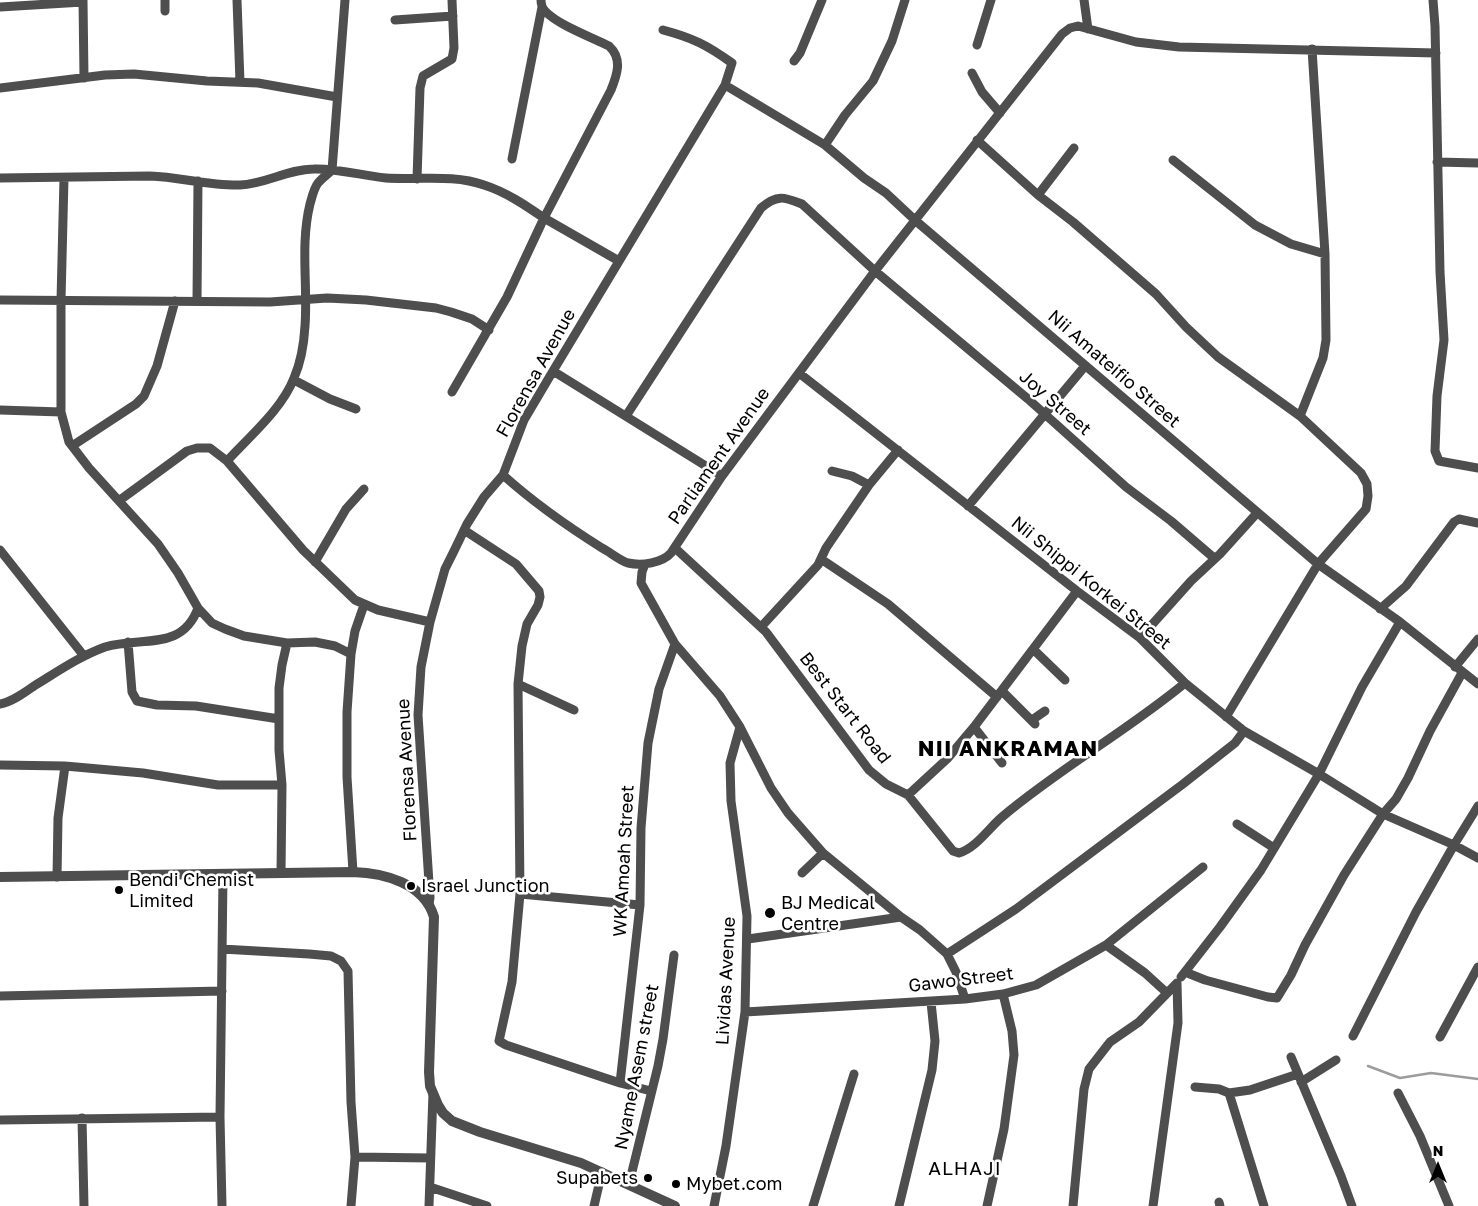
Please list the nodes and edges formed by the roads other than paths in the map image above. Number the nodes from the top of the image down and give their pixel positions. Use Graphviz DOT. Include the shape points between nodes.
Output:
graph roads {
  1 [pos="165,0"];
  2 [pos="237,0"];
  3 [pos="345,0"];
  4 [pos="452,0"];
  5 [pos="822,0"];
  6 [pos="905,0"];
  7 [pos="991,0"];
  8 [pos="1084,0"];
  9 [pos="1432,0"];
  10 [pos="82,1"];
  11 [pos="542,3"];
  12 [pos="0,6"];
  13 [pos="165,11"];
  14 [pos="453,16"];
  15 [pos="394,20"];
  16 [pos="1088,29"];
  17 [pos="663,30"];
  18 [pos="977,44"];
  19 [pos="1312,49"];
  20 [pos="1436,53"];
  21 [pos="794,61"];
  22 [pos="972,72"];
  23 [pos="84,78"];
  24 [pos="240,82"];
  25 [pos="725,85"];
  26 [pos="0,88"];
  27 [pos="337,97"];
  28 [pos="1000,113"];
  29 [pos="977,140"];
  30 [pos="825,145"];
  31 [pos="1074,148"];
  32 [pos="512,159"];
  33 [pos="1173,160"];
  34 [pos="1438,162"];
  35 [pos="1478,163"];
  36 [pos="332,170"];
  37 [pos="0,178"];
  38 [pos="64,178"];
  39 [pos="417,179"];
  40 [pos="198,181"];
  41 [pos="1038,195"];
  42 [pos="544,218"];
  43 [pos="916,221"];
  44 [pos="1325,254"];
  45 [pos="619,261"];
  46 [pos="875,271"];
  47 [pos="305,299"];
  48 [pos="0,300"];
  49 [pos="61,300"];
  50 [pos="175,301"];
  51 [pos="197,302"];
  52 [pos="488,330"];
  53 [pos="1085,366"];
  54 [pos="553,371"];
  55 [pos="799,373"];
  56 [pos="294,380"];
  57 [pos="452,392"];
  58 [pos="356,409"];
  59 [pos="0,410"];
  60 [pos="61,412"];
  61 [pos="1045,414"];
  62 [pos="626,416"];
  63 [pos="1300,416"];
  64 [pos="72,446"];
  65 [pos="898,450"];
  66 [pos="227,461"];
  67 [pos="1478,468"];
  68 [pos="832,471"];
  69 [pos="503,475"];
  70 [pos="722,476"];
  71 [pos="869,485"];
  72 [pos="364,489"];
  73 [pos="120,500"];
  74 [pos="968,506"];
  75 [pos="1257,513"];
  76 [pos="1478,523"];
  77 [pos="464,530"];
  78 [pos="675,548"];
  79 [pos="0,550"];
  80 [pos="1214,558"];
  81 [pos="821,559"];
  82 [pos="315,562"];
  83 [pos="645,564"];
  84 [pos="1318,564"];
  85 [pos="1077,591"];
  86 [pos="364,605"];
  87 [pos="198,608"];
  88 [pos="1380,610"];
  89 [pos="430,622"];
  90 [pos="1400,622"];
  91 [pos="761,627"];
  92 [pos="1140,638"];
  93 [pos="1478,639"];
  94 [pos="128,642"];
  95 [pos="287,643"];
  96 [pos="674,644"];
  97 [pos="1034,650"];
  98 [pos="351,654"];
  99 [pos="84,656"];
  100 [pos="1458,670"];
  101 [pos="1065,680"];
  102 [pos="1185,683"];
  103 [pos="518,684"];
  104 [pos="1478,684"];
  105 [pos="999,694"];
  106 [pos="0,704"];
  107 [pos="574,710"];
  108 [pos="1045,711"];
  109 [pos="1226,717"];
  110 [pos="280,719"];
  111 [pos="740,727"];
  112 [pos="974,727"];
  113 [pos="1244,731"];
  114 [pos="1002,763"];
  115 [pos="0,765"];
  116 [pos="65,766"];
  117 [pos="1319,774"];
  118 [pos="282,786"];
  119 [pos="908,795"];
  120 [pos="1478,806"];
  121 [pos="1383,814"];
  122 [pos="1237,824"];
  123 [pos="1454,845"];
  124 [pos="1274,848"];
  125 [pos="823,853"];
  126 [pos="1478,858"];
  127 [pos="1203,866"];
  128 [pos="353,872"];
  129 [pos="802,873"];
  130 [pos="281,874"];
  131 [pos="223,875"];
  132 [pos="57,877"];
  133 [pos="0,878"];
  134 [pos="520,894"];
  135 [pos="429,904"];
  136 [pos="640,905"];
  137 [pos="901,917"];
  138 [pos="748,939"];
  139 [pos="1106,945"];
  140 [pos="222,949"];
  141 [pos="947,954"];
  142 [pos="674,955"];
  143 [pos="1478,967"];
  144 [pos="1185,972"];
  145 [pos="1177,983"];
  146 [pos="222,991"];
  147 [pos="1168,993"];
  148 [pos="1003,994"];
  149 [pos="0,996"];
  150 [pos="966,1000"];
  151 [pos="931,1002"];
  152 [pos="745,1012"];
  153 [pos="1353,1036"];
  154 [pos="1440,1037"];
  155 [pos="1291,1057"];
  156 [pos="1336,1060"];
  157 [pos="854,1074"];
  158 [pos="1300,1078"];
  159 [pos="620,1083"];
  160 [pos="1195,1087"];
  161 [pos="651,1091"];
  162 [pos="433,1093"];
  163 [pos="1229,1093"];
  164 [pos="1398,1093"];
  165 [pos="82,1118"];
  166 [pos="220,1118"];
  167 [pos="0,1120"];
  168 [pos="355,1156"];
  169 [pos="430,1158"];
  170 [pos="602,1172"];
  171 [pos="629,1184"];
  172 [pos="430,1187"];
  173 [pos="84,1206"];
  174 [pos="222,1206"];
  175 [pos="351,1206"];
  176 [pos="429,1206"];
  177 [pos="487,1206"];
  178 [pos="594,1206"];
  179 [pos="676,1206"];
  180 [pos="714,1206"];
  181 [pos="813,1206"];
  182 [pos="899,1206"];
  183 [pos="987,1206"];
  184 [pos="1074,1206"];
  185 [pos="1153,1206"];
  186 [pos="1264,1206"];
  187 [pos="1352,1206"];
  188 [pos="1449,1206"];
  1 -- 13 [label="street"];
  2 -- 24 [label="street"];
  3 -- 27 [label="street"];
  4 -- 14 [label="street"];
  5 -- 21 [label="street"];
  6 -- 30 [label="street" via="892,41 873,81"];
  7 -- 18 [label="street"];
  8 -- 16 [label="street"];
  9 -- 20 [label="street"];
  10 -- 12 [label="street"];
  10 -- 23 [label="street"];
  11 -- 32 [label="street"];
  11 -- 42 [label="street" via="545,11 559,21 609,46 618,63 611,90"];
  14 -- 15 [label="street"];
  14 -- 39 [label="street" via="452,59 424,76 420,88"];
  16 -- 19 [label="street" via="1136,42 1179,47"];
  16 -- 28 [label="street, Parliament Avenue" via="1078,26 1062,34"];
  17 -- 25 [label="street, Florensa Avenue" via="690,37 732,63"];
  19 -- 20 [label="street"];
  19 -- 44 [label="street"];
  20 -- 34 [label="street"];
  22 -- 28 [label="street" via="982,92"];
  23 -- 24 [label="street" via="134,74"];
  23 -- 26 [label="street"];
  24 -- 27 [label="street"];
  25 -- 30 [label="street, Nii Amateifio Street"];
  25 -- 45 [label="street, Florensa Avenue"];
  27 -- 36 [label="street"];
  28 -- 29 [label="street, Parliament Avenue"];
  29 -- 41 [label="street"];
  29 -- 43 [label="street, Parliament Avenue"];
  30 -- 43 [label="street, Nii Amateifio Street"];
  31 -- 41 [label="street"];
  33 -- 44 [label="street" via="1255,225 1291,244"];
  34 -- 35 [label="street"];
  34 -- 67 [label="street" via="1444,340 1435,451 1439,461"];
  36 -- 39 [label="street"];
  36 -- 40 [label="street" via="300,170 253,184"];
  36 -- 47 [label="street" via="317,184 307,216"];
  37 -- 38 [label="street"];
  38 -- 40 [label="street" via="150,176"];
  38 -- 49 [label="street"];
  39 -- 42 [label="street" via="482,184 516,199"];
  40 -- 51 [label="street"];
  41 -- 63 [label="street" via="1156,294 1218,357"];
  42 -- 45 [label="street"];
  42 -- 52 [label="street"];
  43 -- 46 [label="street, Parliament Avenue"];
  43 -- 53 [label="street, Nii Amateifio Street"];
  44 -- 63 [label="street" via="1326,340 1323,358"];
  45 -- 54 [label="street, Florensa Avenue"];
  46 -- 55 [label="street, Parliament Avenue"];
  46 -- 61 [label="street, Joy Street"];
  46 -- 62 [label="street, Joy Street" via="802,204 780,197 770,200 761,208"];
  47 -- 51 [label="street"];
  47 -- 52 [label="street" via="366,300 436,308 472,319"];
  47 -- 56 [label="street" via="303,346"];
  48 -- 49 [label="street"];
  49 -- 50 [label="street"];
  49 -- 60 [label="street"];
  50 -- 51 [label="street"];
  50 -- 64 [label="street" via="157,366 144,396"];
  52 -- 57 [label="street"];
  53 -- 61 [label="street"];
  53 -- 75 [label="street, Nii Amateifio Street"];
  54 -- 62 [label="street"];
  54 -- 69 [label="street, Florensa Avenue" via="524,420"];
  55 -- 65 [label="street, Nii Shippi Korkei Street"];
  55 -- 70 [label="street, Parliament Avenue"];
  56 -- 58 [label="street"];
  56 -- 66 [label="street" via="279,404"];
  59 -- 60 [label="street"];
  60 -- 64 [label="street"];
  61 -- 74 [label="street"];
  61 -- 80 [label="street, Joy Street" via="1126,487"];
  62 -- 70 [label="street"];
  63 -- 84 [label="street" via="1361,473 1367,484 1366,508"];
  64 -- 73 [label="street"];
  65 -- 71 [label="street"];
  65 -- 74 [label="street, Nii Shippi Korkei Street"];
  66 -- 73 [label="street" via="210,448 192,448"];
  66 -- 82 [label="street"];
  68 -- 71 [label="street"];
  69 -- 77 [label="street, Florensa Avenue" via="484,497"];
  69 -- 83 [label="street" via="522,493 587,539 628,563"];
  70 -- 78 [label="street, Parliament Avenue"];
  71 -- 81 [label="street"];
  72 -- 82 [label="street" via="346,509"];
  73 -- 87 [label="street" via="170,559"];
  74 -- 85 [label="street, Nii Shippi Korkei Street"];
  75 -- 80 [label="street"];
  75 -- 84 [label="street, Nii Amateifio Street"];
  76 -- 88 [label="street" via="1459,519 1454,522 1406,586"];
  77 -- 89 [label="street, Florensa Avenue" via="445,569"];
  77 -- 103 [label="street" via="516,564 539,591 538,605 527,624 522,646"];
  78 -- 83 [label="street, Parliament Avenue" via="666,559"];
  78 -- 91 [label="street, Best Start Road"];
  79 -- 99 [label="street"];
  80 -- 92 [label="street"];
  81 -- 91 [label="street"];
  81 -- 105 [label="street" via="888,604"];
  82 -- 86 [label="street" via="346,593"];
  83 -- 96 [label="street" via="641,584"];
  84 -- 88 [label="street, Nii Amateifio Street"];
  84 -- 109 [label="street"];
  85 -- 92 [label="street, Nii Shippi Korkei Street"];
  85 -- 97 [label="street"];
  86 -- 89 [label="street"];
  86 -- 98 [label="street"];
  87 -- 94 [label="street" via="189,626 173,637 163,641"];
  87 -- 95 [label="street" via="212,623 225,630"];
  88 -- 90 [label="street, Nii Amateifio Street"];
  89 -- 135 [label="street, Florensa Avenue" via="421,668 418,715"];
  90 -- 100 [label="street, Nii Amateifio Street"];
  90 -- 117 [label="street" via="1362,687"];
  91 -- 119 [label="street, Best Start Road" via="869,770 886,784"];
  92 -- 102 [label="street, Nii Shippi Korkei Street"];
  93 -- 100 [label="street"];
  94 -- 99 [label="street"];
  94 -- 110 [label="street" via="132,692 137,700"];
  95 -- 98 [label="street" via="315,642 335,646"];
  95 -- 110 [label="street" via="282,664"];
  96 -- 111 [label="street" via="720,696"];
  96 -- 136 [label="street, WK Amoah Street" via="658,689 648,743 641,828"];
  97 -- 101 [label="street"];
  97 -- 105 [label="street"];
  98 -- 128 [label="street" via="346,740"];
  99 -- 106 [label="street"];
  100 -- 104 [label="street, Nii Amateifio Street"];
  100 -- 121 [label="street" via="1408,778"];
  102 -- 109 [label="street, Nii Shippi Korkei Street"];
  102 -- 119 [label="street, Best Start Road" via="1028,795 992,825 968,851 960,854 953,851"];
  103 -- 107 [label="street"];
  103 -- 134 [label="street"];
  105 -- 108 [label="street" via="1034,722"];
  105 -- 112 [label="street"];
  109 -- 113 [label="street, Nii Shippi Korkei Street"];
  110 -- 118 [label="street"];
  111 -- 125 [label="street" via="771,788"];
  111 -- 138 [label="street, Lividas Avenue" via="730,763 730,801"];
  112 -- 114 [label="street"];
  112 -- 119 [label="street" via="947,759"];
  113 -- 117 [label="street, Nii Shippi Korkei Street"];
  113 -- 141 [label="street" via="1235,743 1183,784 1016,909"];
  115 -- 116 [label="street"];
  116 -- 118 [label="street" via="143,773 218,785"];
  116 -- 132 [label="street" via="58,818"];
  117 -- 121 [label="street, Nii Shippi Korkei Street"];
  117 -- 124 [label="street"];
  118 -- 130 [label="street"];
  120 -- 123 [label="street"];
  121 -- 123 [label="street, Nii Shippi Korkei Street"];
  121 -- 144 [label="street" via="1324,908 1277,998"];
  122 -- 124 [label="street"];
  123 -- 126 [label="street, Nii Shippi Korkei Street"];
  123 -- 153 [label="street"];
  124 -- 144 [label="street"];
  125 -- 129 [label="street"];
  125 -- 137 [label="street"];
  127 -- 139 [label="street, Gawo Street"];
  128 -- 130 [label="street"];
  128 -- 135 [label="street" via="380,875 399,882 416,891"];
  130 -- 131 [label="street"];
  131 -- 132 [label="street"];
  131 -- 140 [label="street"];
  132 -- 133 [label="street"];
  134 -- 136 [label="street"];
  134 -- 159 [label="street" via="512,982 499,1041"];
  135 -- 162 [label="street" via="434,917 429,1072"];
  136 -- 159 [label="street, WK Amoah Street"];
  137 -- 138 [label="street"];
  137 -- 141 [label="street"];
  138 -- 152 [label="street, Lividas Avenue"];
  139 -- 147 [label="street"];
  139 -- 148 [label="street, Gawo Street" via="1036,985"];
  140 -- 146 [label="street"];
  140 -- 168 [label="street" via="331,956 341,961 348,971"];
  141 -- 150 [label="street"];
  142 -- 161 [label="street, Nyame Asem street" via="663,1039"];
  143 -- 154 [label="street"];
  144 -- 145 [label="street"];
  145 -- 147 [label="street"];
  145 -- 185 [label="street" via="1178,1023"];
  146 -- 149 [label="street"];
  146 -- 166 [label="street"];
  147 -- 184 [label="street" via="1139,1022 1110,1042 1089,1069 1084,1089"];
  148 -- 150 [label="street, Gawo Street"];
  148 -- 183 [label="street" via="1014,1055 1004,1129"];
  150 -- 151 [label="street, Gawo Street"];
  151 -- 152 [label="street, Gawo Street"];
  151 -- 182 [label="street" via="936,1041 932,1070"];
  152 -- 180 [label="street, Lividas Avenue"];
  155 -- 158 [label="street"];
  156 -- 158 [label="street"];
  157 -- 181 [label="street"];
  158 -- 163 [label="street"];
  158 -- 187 [label="street"];
  159 -- 161 [label="street"];
  160 -- 163 [label="street" via="1219,1088"];
  161 -- 171 [label="street, Nyame Asem street"];
  162 -- 169 [label="street"];
  162 -- 170 [label="street" via="443,1113 458,1123"];
  163 -- 186 [label="street"];
  164 -- 188 [label="street"];
  165 -- 166 [label="street"];
  165 -- 167 [label="street"];
  165 -- 173 [label="street"];
  166 -- 174 [label="street"];
  168 -- 169 [label="street"];
  168 -- 175 [label="street"];
  169 -- 172 [label="street"];
  170 -- 171 [label="street"];
  170 -- 178 [label="street"];
  171 -- 179 [label="street"];
  172 -- 176 [label="street"];
  172 -- 177 [label="street"];
}
